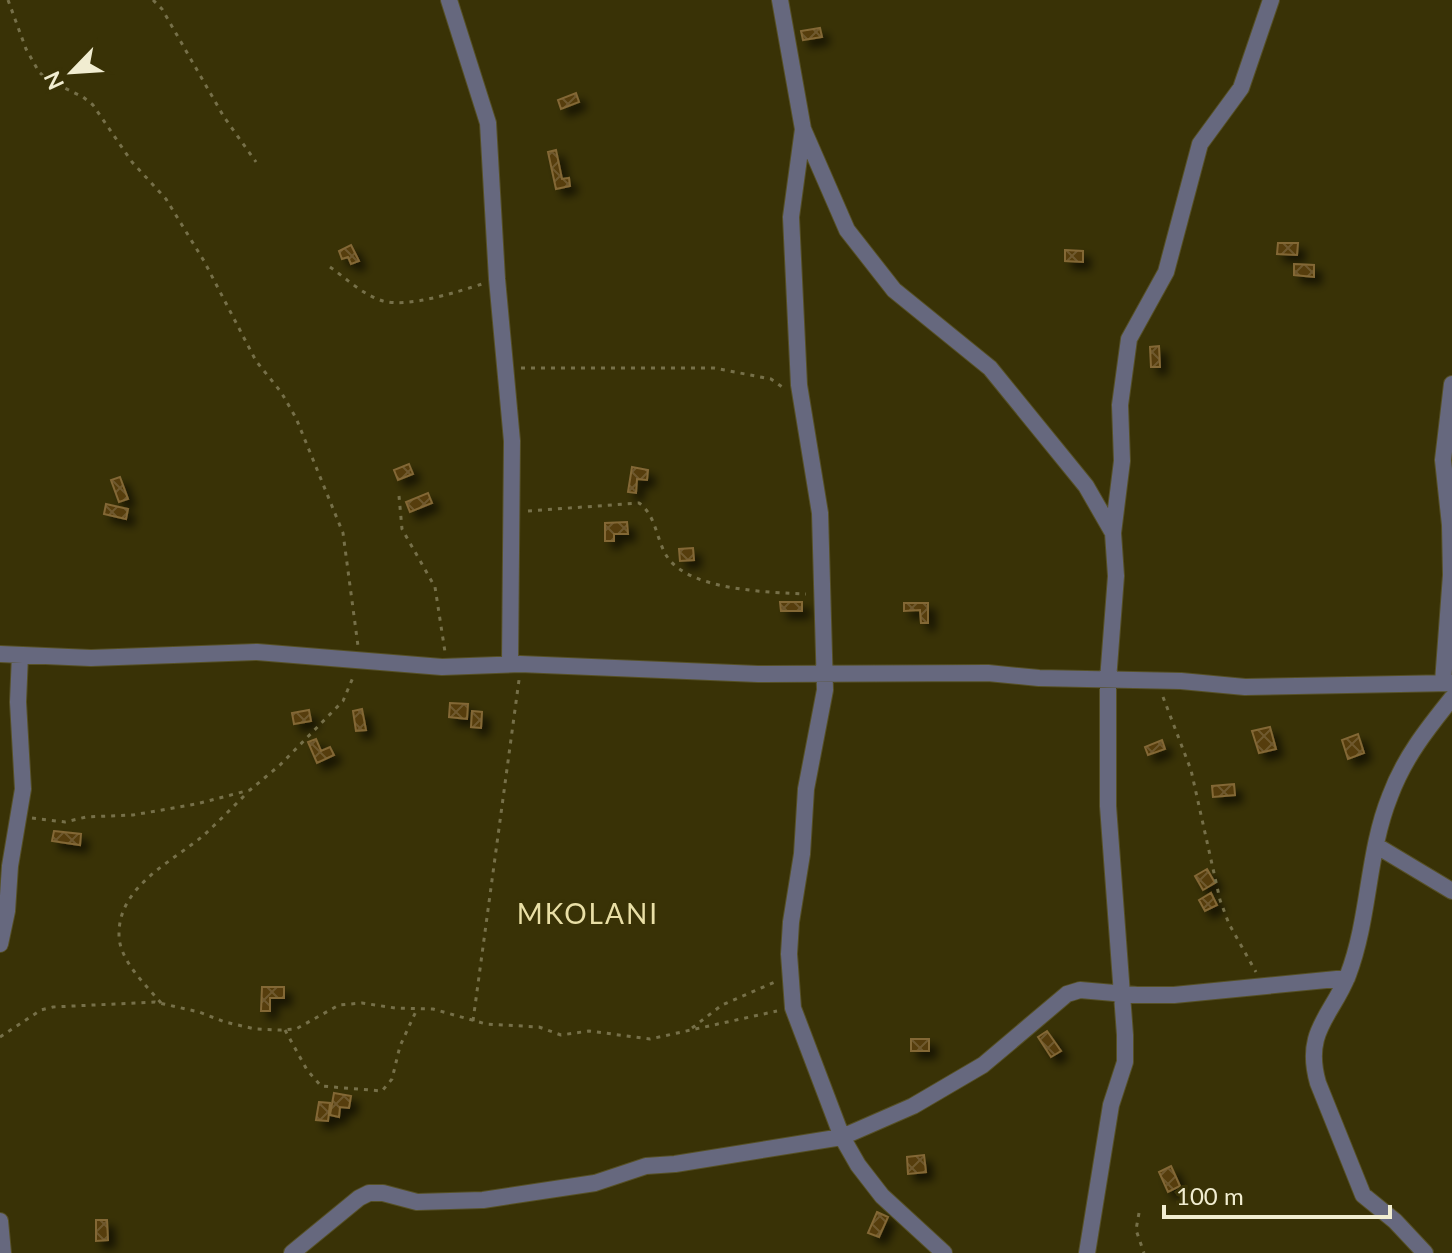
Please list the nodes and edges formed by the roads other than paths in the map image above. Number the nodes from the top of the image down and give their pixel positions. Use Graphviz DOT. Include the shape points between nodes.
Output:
graph roads {
  1 [pos="449,0"];
  2 [pos="780,0"];
  3 [pos="1271,0"];
  4 [pos="803,129"];
  5 [pos="1452,384"];
  6 [pos="1113,533"];
  7 [pos="0,654"];
  8 [pos="20,655"];
  9 [pos="515,664"];
  10 [pos="824,673"];
  11 [pos="1108,680"];
  12 [pos="1448,682"];
  13 [pos="1452,698"];
  14 [pos="1377,846"];
  15 [pos="1452,891"];
  16 [pos="0,944"];
  17 [pos="1347,978"];
  18 [pos="1121,994"];
  19 [pos="842,1137"];
  20 [pos="0,1221"];
  21 [pos="3,1253"];
  22 [pos="292,1253"];
  23 [pos="944,1253"];
  24 [pos="1087,1253"];
  25 [pos="1425,1253"];
  1 -- 9 [label="street" via="488,123 512,441"];
  2 -- 4 [label="street"];
  3 -- 6 [label="street" via="1241,88 1200,144 1166,272 1129,339"];
  4 -- 6 [label="street" via="847,230 894,290 990,368 1086,486"];
  4 -- 10 [label="street" via="791,217 801,400 820,513"];
  5 -- 12 [label="street" via="1443,460 1450,525"];
  6 -- 11 [label="street" via="1116,576"];
  7 -- 8 [label="street"];
  8 -- 9 [label="street" via="257,652 442,667"];
  8 -- 16 [label="street" via="23,789"];
  9 -- 10 [label="street"];
  10 -- 11 [label="street" via="988,673"];
  10 -- 19 [label="street" via="791,922 790,976 793,1008"];
  11 -- 12 [label="street" via="1245,687"];
  11 -- 18 [label="street" via="1108,806"];
  13 -- 14 [label="street" via="1412,749 1388,798"];
  14 -- 15 [label="street"];
  14 -- 17 [label="street"];
  17 -- 18 [label="street" via="1174,995"];
  17 -- 25 [label="street" via="1325,1015 1314,1048 1316,1075 1363,1195"];
  18 -- 19 [label="street" via="1067,994 983,1065 913,1106"];
  18 -- 24 [label="street" via="1125,1062 1111,1105"];
  19 -- 22 [label="street" via="646,1166 595,1183 483,1200 417,1202 369,1193"];
  19 -- 23 [label="street" via="882,1196"];
  20 -- 21 [label="street"];
}
